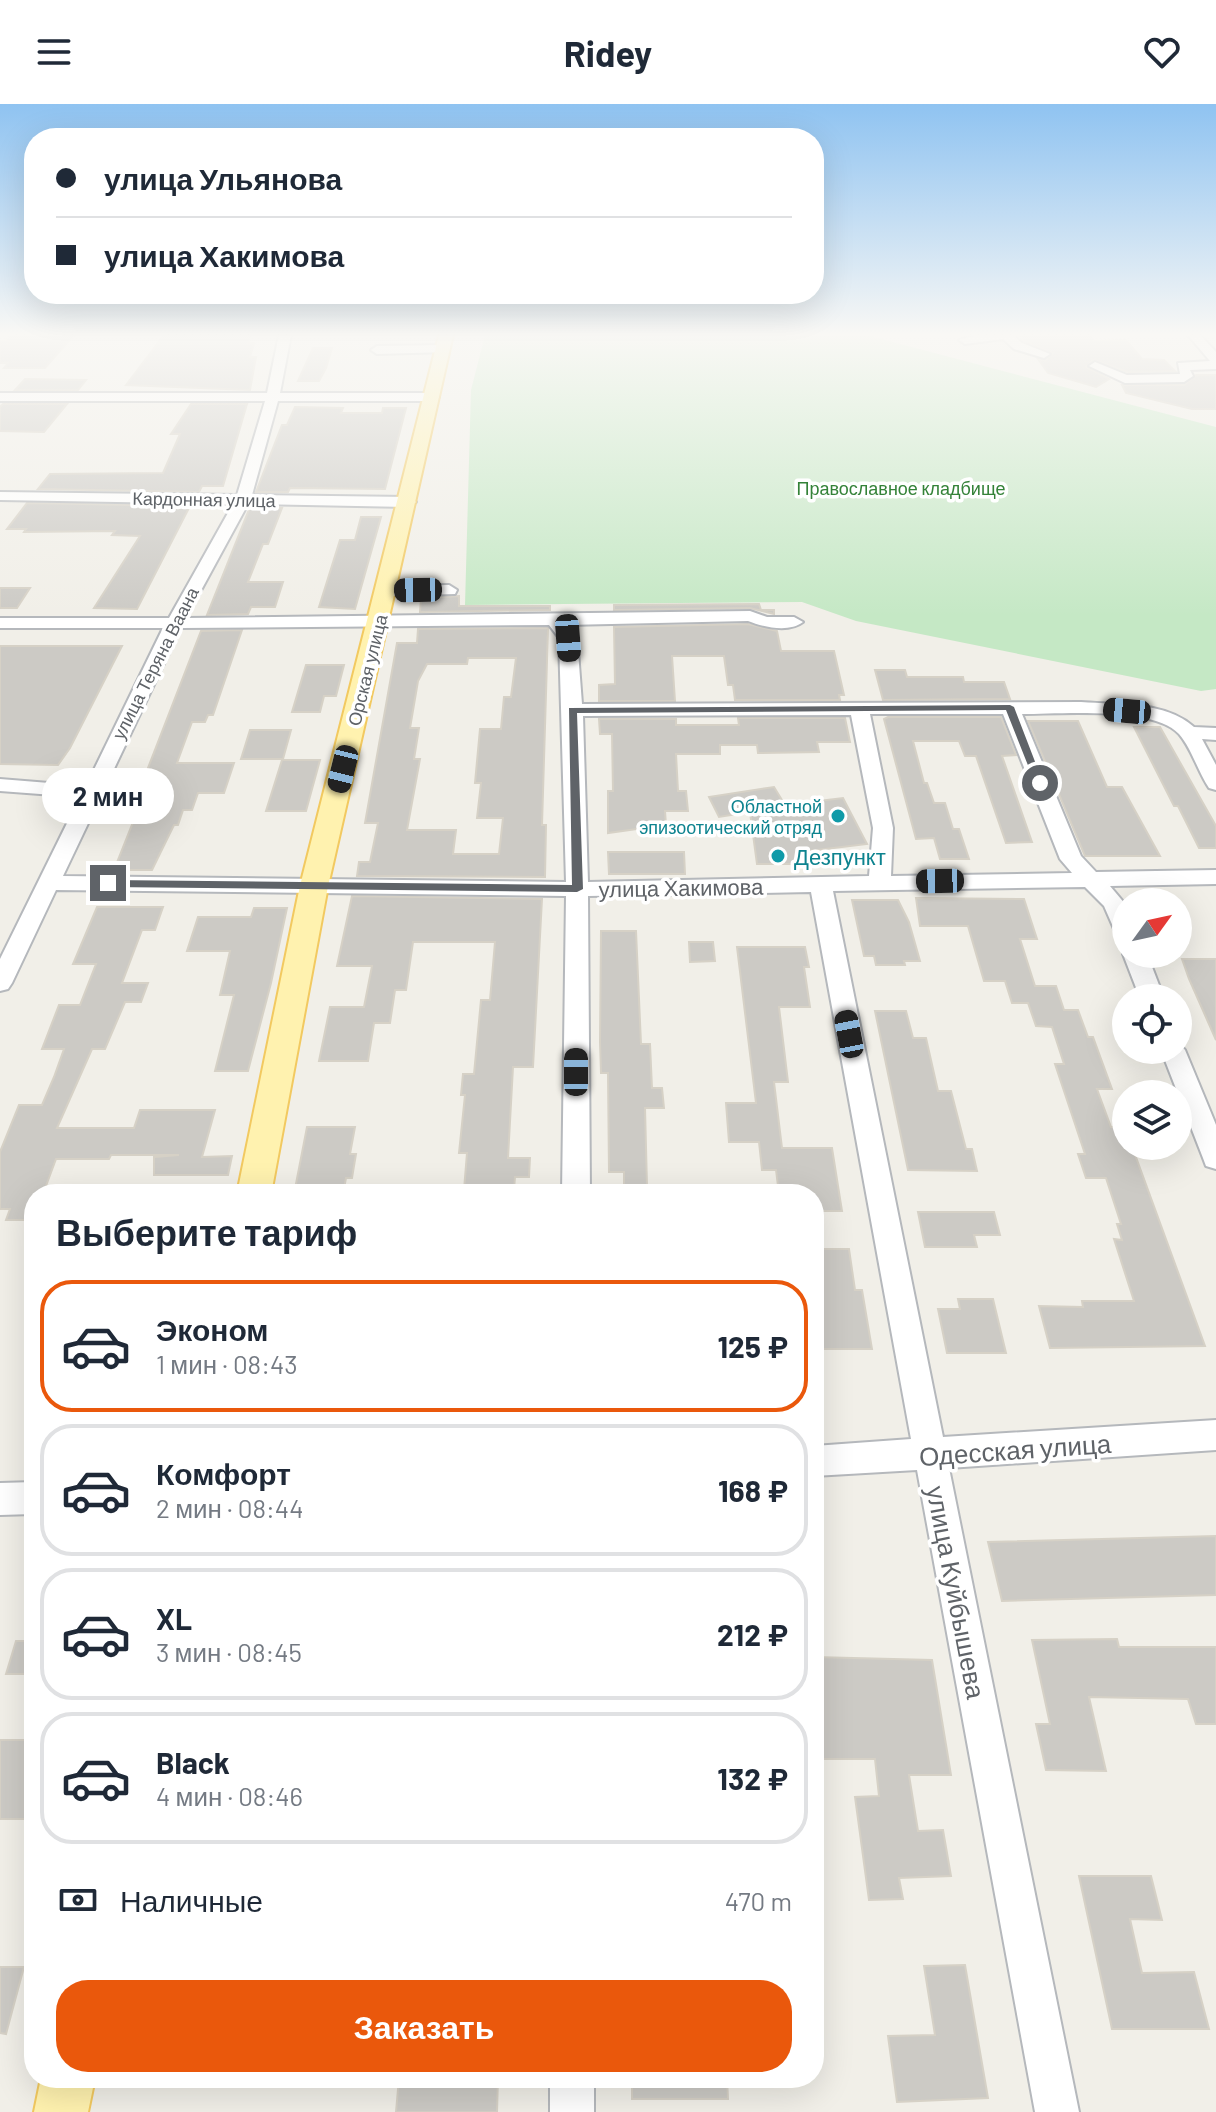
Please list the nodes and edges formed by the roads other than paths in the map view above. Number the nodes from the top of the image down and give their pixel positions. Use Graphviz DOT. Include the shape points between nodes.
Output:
graph roads {
  1 [pos="264,429"];
  2 [pos="425,429"];
  3 [pos="0,496"];
  4 [pos="243,499"];
  5 [pos="408,502"];
  6 [pos="449,590"];
  7 [pos="387,591"];
  8 [pos="553,619"];
  9 [pos="175,622"];
  10 [pos="794,622"];
  11 [pos="0,623"];
  12 [pos="378,623"];
  13 [pos="1010,707"];
  14 [pos="859,709"];
  15 [pos="573,710"];
  16 [pos="1189,733"];
  17 [pos="1216,734"];
  18 [pos="1216,784"];
  19 [pos="0,785"];
  20 [pos="90,792"];
  21 [pos="1216,877"];
  22 [pos="1090,878"];
  23 [pos="880,882"];
  24 [pos="49,883"];
  25 [pos="820,883"];
  26 [pos="314,886"];
  27 [pos="577,889"];
  28 [pos="1112,901"];
  29 [pos="0,983"];
  30 [pos="1179,1064"];
  31 [pos="1216,1158"];
  32 [pos="256,1184"];
  33 [pos="576,1184"];
  34 [pos="1216,1435"];
  35 [pos="930,1455"];
  36 [pos="824,1460"];
  37 [pos="24,1498"];
  38 [pos="0,1499"];
  39 [pos="66,2088"];
  40 [pos="572,2088"];
  41 [pos="61,2112"];
  42 [pos="572,2112"];
  43 [pos="1057,2112"];
  1 -- 4 [label="street, улица Теряна Ваана"];
  2 -- 5 [label="main road, Орская улица"];
  3 -- 4 [label="street, Кардонная улица"];
  4 -- 5 [label="street, Кардонная улица"];
  4 -- 9 [label="street, улица Теряна Ваана"];
  5 -- 7 [label="main road, Орская улица"];
  6 -- 7 [label="street"];
  7 -- 12 [label="main road, Орская улица"];
  8 -- 10 [label="street" via="750,616"];
  8 -- 12 [label="street"];
  8 -- 15 [label="street" via="568,638"];
  9 -- 11 [label="street"];
  9 -- 12 [label="street"];
  9 -- 20 [label="street, улица Теряна Ваана"];
  12 -- 26 [label="main road, Орская улица"];
  13 -- 14 [label="street"];
  13 -- 16 [label="street" via="1150,713 1175,720"];
  13 -- 22 [label="street" via="1071,859"];
  14 -- 15 [label="street"];
  14 -- 23 [label="street" via="883,828"];
  15 -- 27 [label="street"];
  16 -- 17 [label="street"];
  16 -- 18 [label="street"];
  19 -- 20 [label="street"];
  20 -- 24 [label="street, улица Теряна Ваана"];
  21 -- 22 [label="street, улица Хакимова"];
  22 -- 23 [label="street, улица Хакимова"];
  22 -- 28 [label="street"];
  23 -- 25 [label="street, улица Хакимова"];
  24 -- 26 [label="street, улица Хакимова"];
  24 -- 29 [label="street, улица Теряна Ваана"];
  25 -- 27 [label="street, улица Хакимова"];
  25 -- 35 [label="street, улица Куйбышева"];
  26 -- 27 [label="street, улица Хакимова"];
  26 -- 32 [label="main road, Орская улица"];
  27 -- 33 [label="street"];
  30 -- 31 [label="street"];
  34 -- 35 [label="street, Одесская улица"];
  35 -- 36 [label="street, Одесская улица"];
  35 -- 43 [label="street, улица Куйбышева"];
  37 -- 38 [label="street"];
  39 -- 41 [label="main road"];
  40 -- 42 [label="street"];
}
